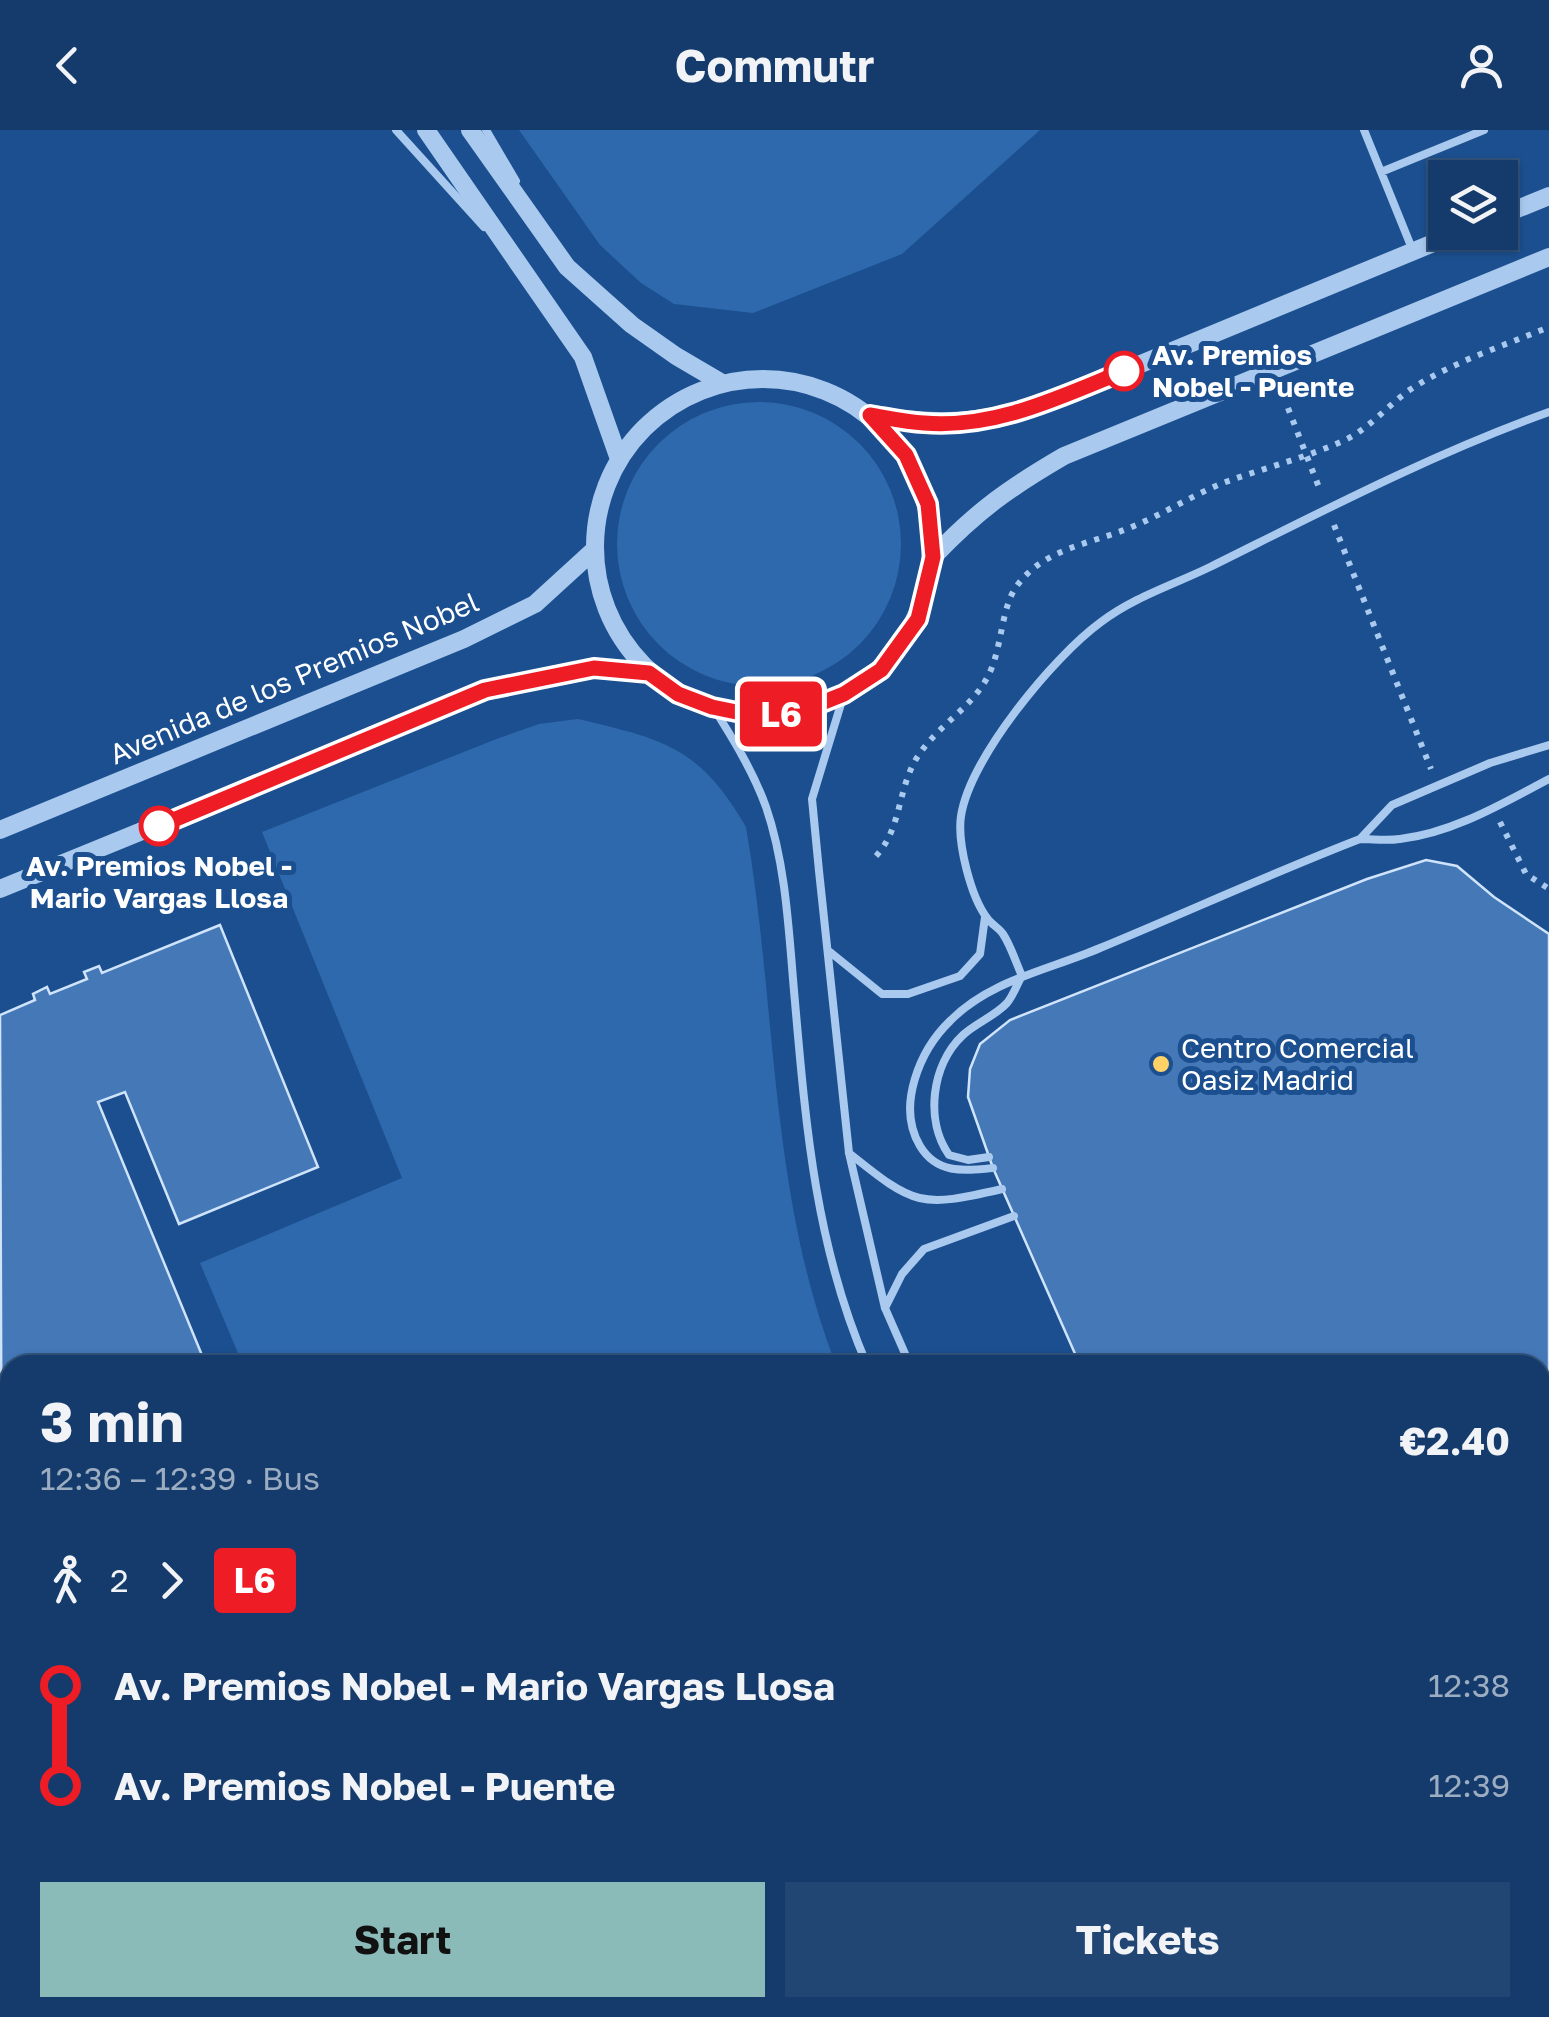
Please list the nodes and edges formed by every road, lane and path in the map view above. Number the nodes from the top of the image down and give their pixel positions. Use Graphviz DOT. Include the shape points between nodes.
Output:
graph roads {
  1 [pos="396,130"];
  2 [pos="426,130"];
  3 [pos="470,130"];
  4 [pos="486,130"];
  5 [pos="1364,130"];
  6 [pos="1484,130"];
  7 [pos="1381,172"];
  8 [pos="1549,196"];
  9 [pos="1518,209"];
  10 [pos="1428,245"];
  11 [pos="1413,251"];
  12 [pos="1549,257"];
  13 [pos="567,267"];
  14 [pos="536,285"];
  15 [pos="1549,327"];
  16 [pos="722,383"];
  17 [pos="1288,408"];
  18 [pos="1549,412"];
  19 [pos="870,415"];
  20 [pos="1306,454"];
  21 [pos="619,459"];
  22 [pos="1327,508"];
  23 [pos="593,550"];
  24 [pos="933,557"];
  25 [pos="649,673"];
  26 [pos="844,694"];
  27 [pos="712,707"];
  28 [pos="1549,746"];
  29 [pos="1549,779"];
  30 [pos="1437,784"];
  31 [pos="1493,808"];
  32 [pos="0,830"];
  33 [pos="1360,838"];
  34 [pos="876,856"];
  35 [pos="1549,889"];
  36 [pos="0,890"];
  37 [pos="985,916"];
  38 [pos="828,951"];
  39 [pos="1022,976"];
  40 [pos="849,1153"];
  41 [pos="989,1157"];
  42 [pos="993,1168"];
  43 [pos="1002,1189"];
  44 [pos="1014,1216"];
  45 [pos="885,1308"];
  46 [pos="863,1355"];
  47 [pos="906,1355"];
  1 -- 14 [label="lane"];
  2 -- 14 [label="street"];
  3 -- 13 [label="street"];
  4 -- 13 [label="lane"];
  5 -- 7 [label="lane"];
  6 -- 7 [label="lane"];
  7 -- 11 [label="lane"];
  8 -- 9 [label="street"];
  10 -- 11 [label="street"];
  11 -- 19 [label="street" via="1044,404 988,420 926,424"];
  12 -- 24 [label="street" via="1064,456 974,515"];
  13 -- 16 [label="street" via="632,325"];
  14 -- 21 [label="street" via="583,358"];
  15 -- 20 [label="path" via="1437,373 1346,439"];
  16 -- 19 [label="street" via="774,378 825,389"];
  16 -- 21 [label="street" via="663,411"];
  17 -- 20 [label="path"];
  18 -- 22 [label="lane"];
  19 -- 24 [label="street" via="906,455 928,504"];
  20 -- 22 [label="path"];
  20 -- 34 [label="path" via="1053,554 1032,570 1013,590 988,677 918,756 889,842"];
  21 -- 23 [label="street" via="600,503"];
  22 -- 30 [label="path"];
  22 -- 37 [label="lane" via="1098,624 1001,730 975,772 960,818 962,858"];
  23 -- 25 [label="street" via="606,610 619,638"];
  23 -- 32 [label="street, Avenida de los Premios Nobel" via="535,604 464,639"];
  24 -- 26 [label="street" via="918,619 881,670"];
  25 -- 27 [label="street"];
  25 -- 36 [label="street" via="594,668 485,690"];
  26 -- 27 [label="street" via="766,718"];
  26 -- 38 [label="lane" via="812,799"];
  27 -- 46 [label="lane" via="747,762 771,826 782,876 812,1172"];
  28 -- 30 [label="lane"];
  29 -- 31 [label="lane"];
  30 -- 33 [label="lane" via="1392,805"];
  31 -- 33 [label="lane" via="1399,840"];
  31 -- 35 [label="path" via="1526,874"];
  33 -- 39 [label="lane"];
  37 -- 38 [label="lane" via="980,954 960,976 908,994 882,994"];
  37 -- 39 [label="lane" via="1003,934"];
  38 -- 40 [label="lane"];
  39 -- 41 [label="lane" via="1007,1003 962,1036 942,1062 934,1097 938,1140 949,1156"];
  39 -- 42 [label="lane" via="950,1020 916,1071 911,1110 929,1161 958,1172"];
  40 -- 43 [label="lane" via="914,1199 946,1202"];
  40 -- 45 [label="lane"];
  44 -- 45 [label="lane" via="924,1249"];
  45 -- 47 [label="lane"];
}
